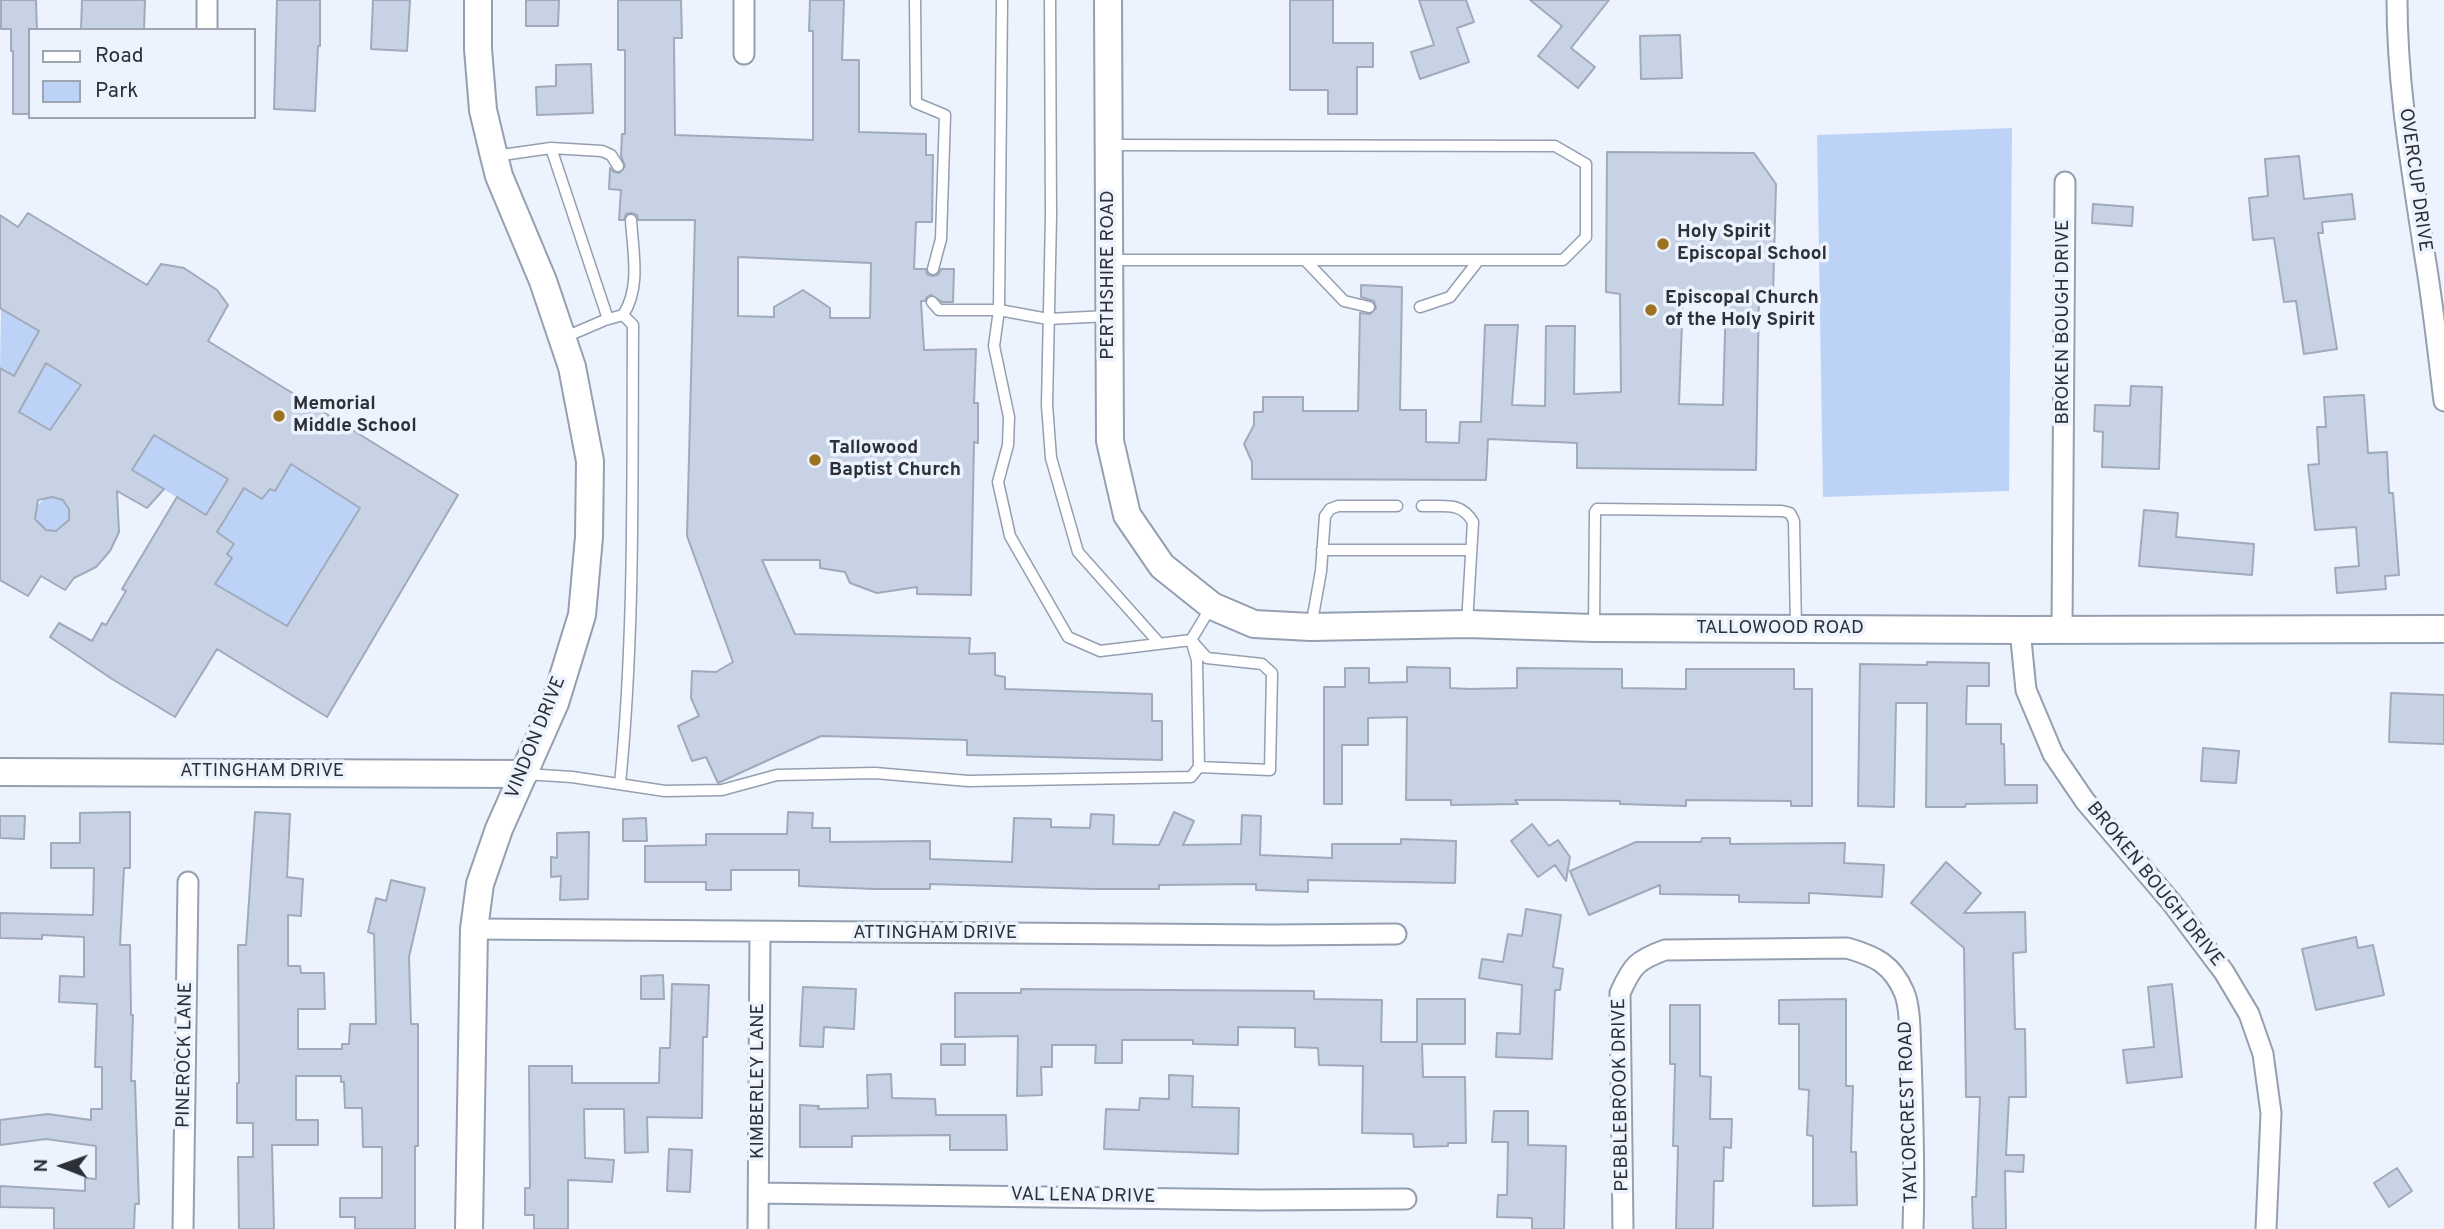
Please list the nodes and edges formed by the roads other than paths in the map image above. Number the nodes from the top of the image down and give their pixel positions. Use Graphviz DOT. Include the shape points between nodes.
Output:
graph roads {
  1 [pos="207,0"];
  2 [pos="478,0"];
  3 [pos="744,0"];
  4 [pos="915,0"];
  5 [pos="1002,0"];
  6 [pos="1050,0"];
  7 [pos="1108,0"];
  8 [pos="2397,0"];
  9 [pos="207,28"];
  10 [pos="744,54"];
  11 [pos="1109,145"];
  12 [pos="551,148"];
  13 [pos="497,166"];
  14 [pos="618,166"];
  15 [pos="2065,182"];
  16 [pos="631,220"];
  17 [pos="1110,260"];
  18 [pos="1305,260"];
  19 [pos="1478,261"];
  20 [pos="933,269"];
  21 [pos="932,302"];
  22 [pos="1369,307"];
  23 [pos="1420,307"];
  24 [pos="999,310"];
  25 [pos="623,315"];
  26 [pos="1108,317"];
  27 [pos="608,319"];
  28 [pos="1048,319"];
  29 [pos="562,338"];
  30 [pos="2444,401"];
  31 [pos="1397,506"];
  32 [pos="1422,506"];
  33 [pos="1146,543"];
  34 [pos="1322,550"];
  35 [pos="1471,551"];
  36 [pos="1212,606"];
  37 [pos="1467,624"];
  38 [pos="1311,627"];
  39 [pos="1594,628"];
  40 [pos="1796,629"];
  41 [pos="2444,629"];
  42 [pos="2020,630"];
  43 [pos="2062,630"];
  44 [pos="1191,640"];
  45 [pos="1159,642"];
  46 [pos="1199,767"];
  47 [pos="0,772"];
  48 [pos="524,774"];
  49 [pos="620,784"];
  50 [pos="188,882"];
  51 [pos="474,929"];
  52 [pos="760,933"];
  53 [pos="1396,933"];
  54 [pos="1757,950"];
  55 [pos="759,1193"];
  56 [pos="1406,1199"];
  57 [pos="183,1229"];
  58 [pos="469,1229"];
  59 [pos="758,1229"];
  60 [pos="1623,1229"];
  61 [pos="1913,1229"];
  62 [pos="2266,1229"];
  1 -- 9 [label="street"];
  2 -- 13 [label="street" via="483,110"];
  3 -- 10 [label="street"];
  4 -- 20 [label="lane" via="916,103 946,115 941,239"];
  5 -- 24 [label="lane"];
  6 -- 28 [label="lane"];
  7 -- 11 [label="street, PERTHSHIRE ROAD"];
  8 -- 30 [label="street, OVERCUP DRIVE" via="2401,93"];
  11 -- 17 [label="street, PERTHSHIRE ROAD"];
  11 -- 19 [label="lane" via="1555,146 1586,163 1587,237 1563,260"];
  12 -- 13 [label="lane"];
  12 -- 14 [label="lane" via="602,151"];
  12 -- 27 [label="lane"];
  13 -- 29 [label="street, VINDON DRIVE"];
  15 -- 43 [label="street, BROKEN BOUGH DRIVE"];
  16 -- 25 [label="lane" via="634,289"];
  17 -- 18 [label="lane"];
  17 -- 26 [label="street, PERTHSHIRE ROAD"];
  18 -- 19 [label="lane"];
  18 -- 22 [label="lane" via="1343,301"];
  19 -- 23 [label="lane" via="1450,297"];
  21 -- 24 [label="lane" via="939,310"];
  24 -- 28 [label="lane"];
  24 -- 45 [label="lane" via="994,346 1009,417 1008,445 998,482 1010,536 1068,637 1101,651"];
  25 -- 27 [label="lane"];
  25 -- 49 [label="lane" via="634,325 630,617"];
  26 -- 28 [label="lane"];
  26 -- 33 [label="street, PERTHSHIRE ROAD" via="1110,442 1127,514"];
  27 -- 29 [label="lane"];
  28 -- 45 [label="lane" via="1051,458 1078,552"];
  29 -- 48 [label="street, VINDON DRIVE" via="590,461 589,537 582,615 555,703"];
  31 -- 34 [label="lane" via="1330,509 1325,516"];
  32 -- 35 [label="lane" via="1464,510 1473,522"];
  33 -- 36 [label="street, TALLOWOOD ROAD" via="1162,566"];
  34 -- 35 [label="lane"];
  34 -- 38 [label="lane"];
  35 -- 37 [label="lane"];
  36 -- 38 [label="street, TALLOWOOD ROAD" via="1254,624"];
  36 -- 44 [label="lane"];
  37 -- 38 [label="street, TALLOWOOD ROAD"];
  37 -- 39 [label="street, TALLOWOOD ROAD"];
  39 -- 40 [label="street, TALLOWOOD ROAD"];
  39 -- 40 [label="lane" via="1597,509 1790,513 1794,521"];
  40 -- 42 [label="street, TALLOWOOD ROAD"];
  41 -- 43 [label="street, TALLOWOOD ROAD"];
  42 -- 43 [label="street, TALLOWOOD ROAD"];
  42 -- 62 [label="street, BROKEN BOUGH DRIVE" via="2026,690 2053,754 2085,801 2172,903 2249,1014 2263,1054 2271,1113"];
  44 -- 45 [label="lane"];
  44 -- 46 [label="lane" via="1196,660"];
  44 -- 46 [label="lane" via="1207,658 1262,664 1272,673 1270,770"];
  46 -- 49 [label="lane" via="1191,777 968,781 875,773 777,775 722,790 665,791"];
  47 -- 48 [label="street, ATTINGHAM DRIVE"];
  48 -- 49 [label="lane"];
  48 -- 51 [label="street, VINDON DRIVE" via="480,884"];
  50 -- 57 [label="street, PINEROCK LANE"];
  51 -- 52 [label="street, ATTINGHAM DRIVE"];
  51 -- 58 [label="street, VINDON DRIVE"];
  52 -- 53 [label="street, ATTINGHAM DRIVE"];
  52 -- 55 [label="street, KIMBERLEY LANE"];
  54 -- 60 [label="street, PEBBLEBROOK DRIVE" via="1665,950 1631,968 1620,993"];
  54 -- 61 [label="street, TAYLORCREST ROAD" via="1847,948 1874,956 1892,972 1905,994 1913,1115"];
  55 -- 56 [label="street, VAL LENA DRIVE"];
  55 -- 59 [label="street, KIMBERLEY LANE"];
}
